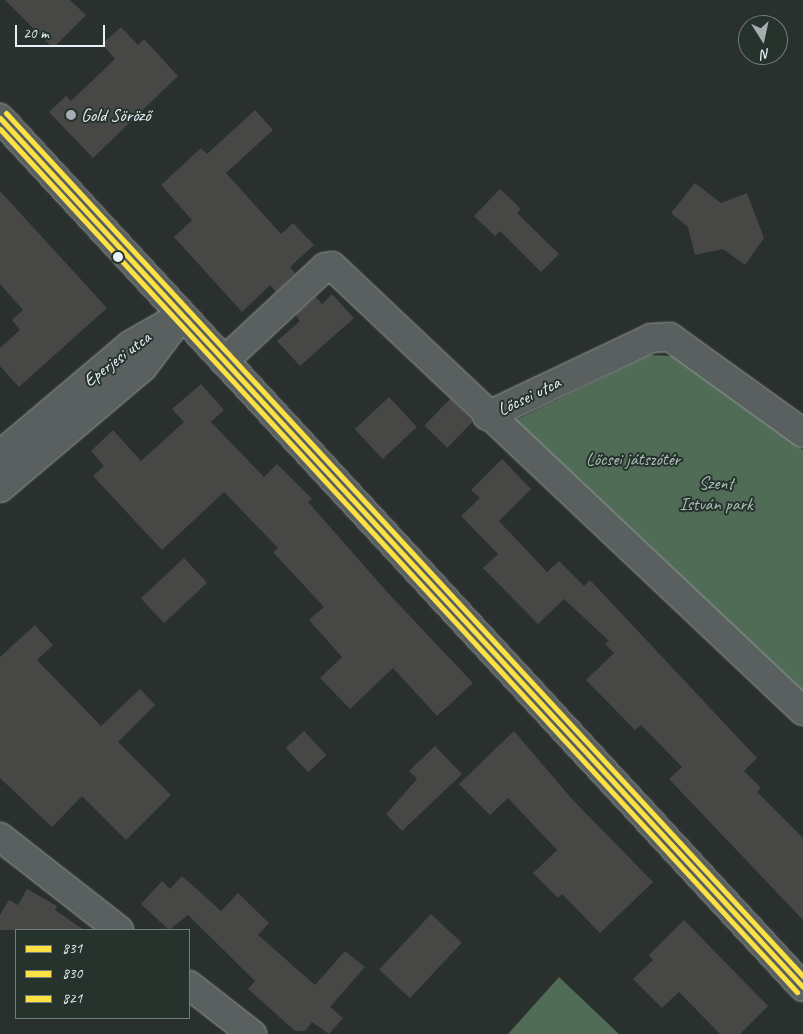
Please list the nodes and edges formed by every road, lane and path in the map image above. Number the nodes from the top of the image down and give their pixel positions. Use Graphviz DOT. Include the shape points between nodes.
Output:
graph roads {
  1 [pos="0,118"];
  2 [pos="182,315"];
  3 [pos="224,362"];
  4 [pos="487,416"];
  5 [pos="803,433"];
  6 [pos="0,455"];
  7 [pos="0,488"];
  8 [pos="803,711"];
  9 [pos="0,837"];
  10 [pos="118,929"];
  11 [pos="190,986"];
  12 [pos="803,987"];
  13 [pos="252,1034"];
  1 -- 2 [label="street"];
  2 -- 3 [label="street"];
  2 -- 6 [label="street, Eperjesi utca" via="130,345"];
  2 -- 7 [label="street, Eperjesi utca" via="143,367"];
  3 -- 4 [label="street, Lőcsei utca" via="325,267 332,266"];
  3 -- 12 [label="street"];
  4 -- 5 [label="street, Lőcsei utca" via="651,338 670,337"];
  4 -- 8 [label="street"];
  9 -- 10 [label="street"];
  11 -- 13 [label="street"];
}
